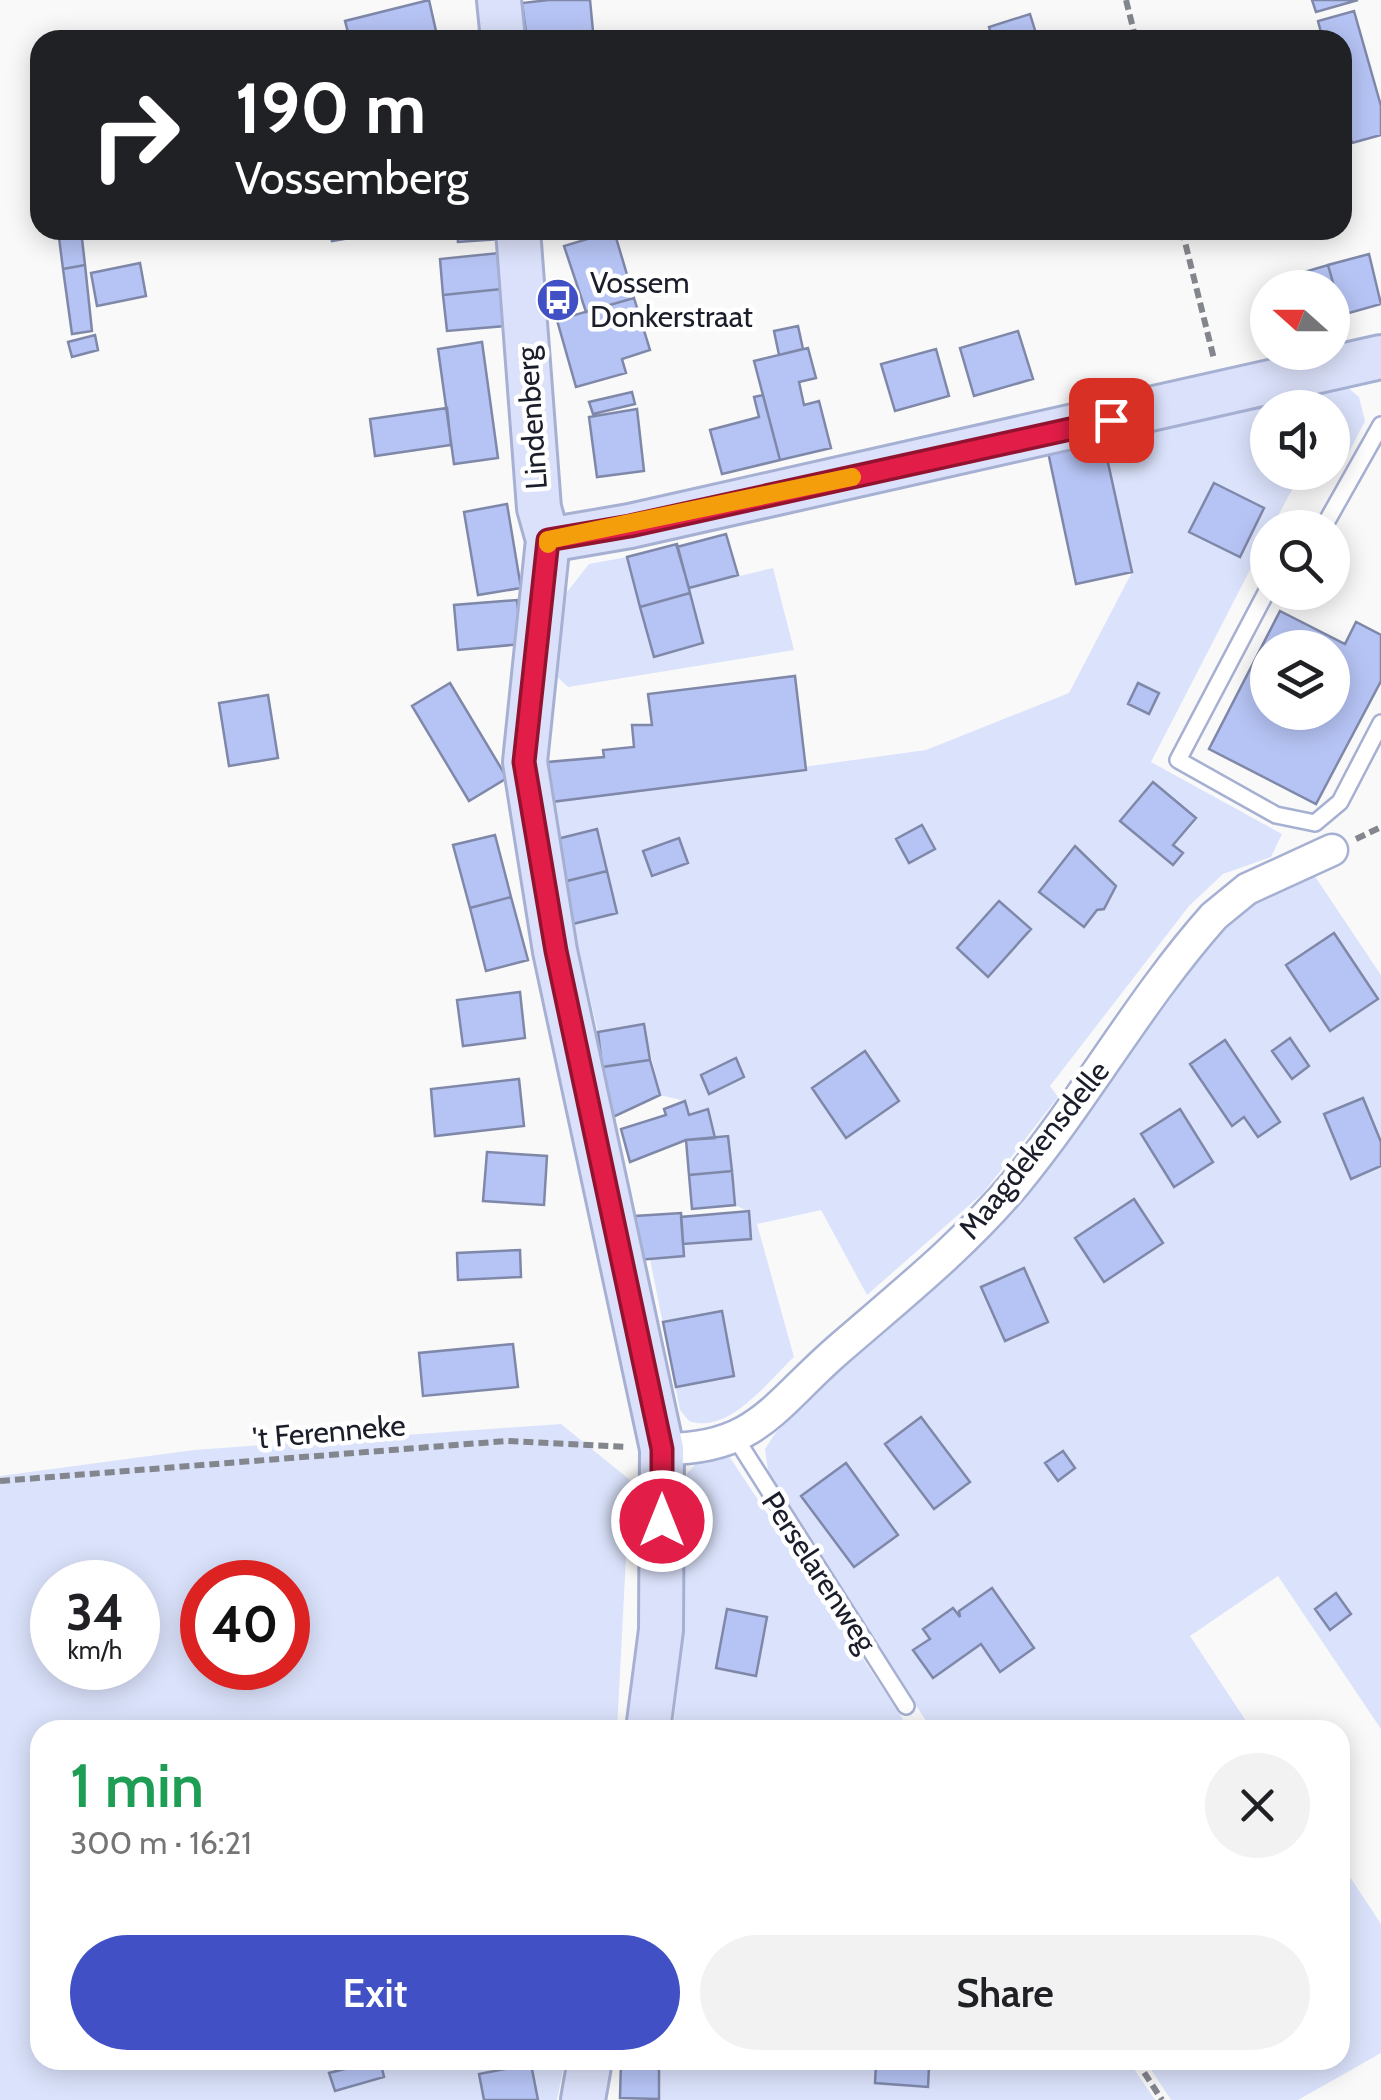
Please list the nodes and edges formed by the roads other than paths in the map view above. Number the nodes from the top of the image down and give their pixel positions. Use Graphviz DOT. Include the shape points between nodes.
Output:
graph roads {
  1 [pos="500,0"];
  2 [pos="502,30"];
  3 [pos="519,240"];
  4 [pos="1381,357"];
  5 [pos="1381,425"];
  6 [pos="1333,510"];
  7 [pos="548,540"];
  8 [pos="1257,610"];
  9 [pos="1381,723"];
  10 [pos="1332,850"];
  11 [pos="735,1438"];
  12 [pos="662,1449"];
  13 [pos="906,1706"];
  14 [pos="649,1720"];
  15 [pos="588,2070"];
  16 [pos="583,2100"];
  1 -- 2 [label="street"];
  3 -- 7 [label="street, Lindenberg"];
  4 -- 7 [label="street"];
  5 -- 6 [label="lane"];
  7 -- 12 [label="street, Lindenberg" via="524,762 556,951"];
  8 -- 9 [label="lane" via="1178,760 1276,815 1315,823 1340,802"];
  10 -- 11 [label="street, Maagdekensdelle" via="1247,889 1214,916 970,1235 757,1428"];
  11 -- 12 [label="street, Maagdekensdelle"];
  11 -- 13 [label="lane, Perselarenweg"];
  12 -- 14 [label="street, Lindenberg" via="661,1630"];
  15 -- 16 [label="street"];
}
